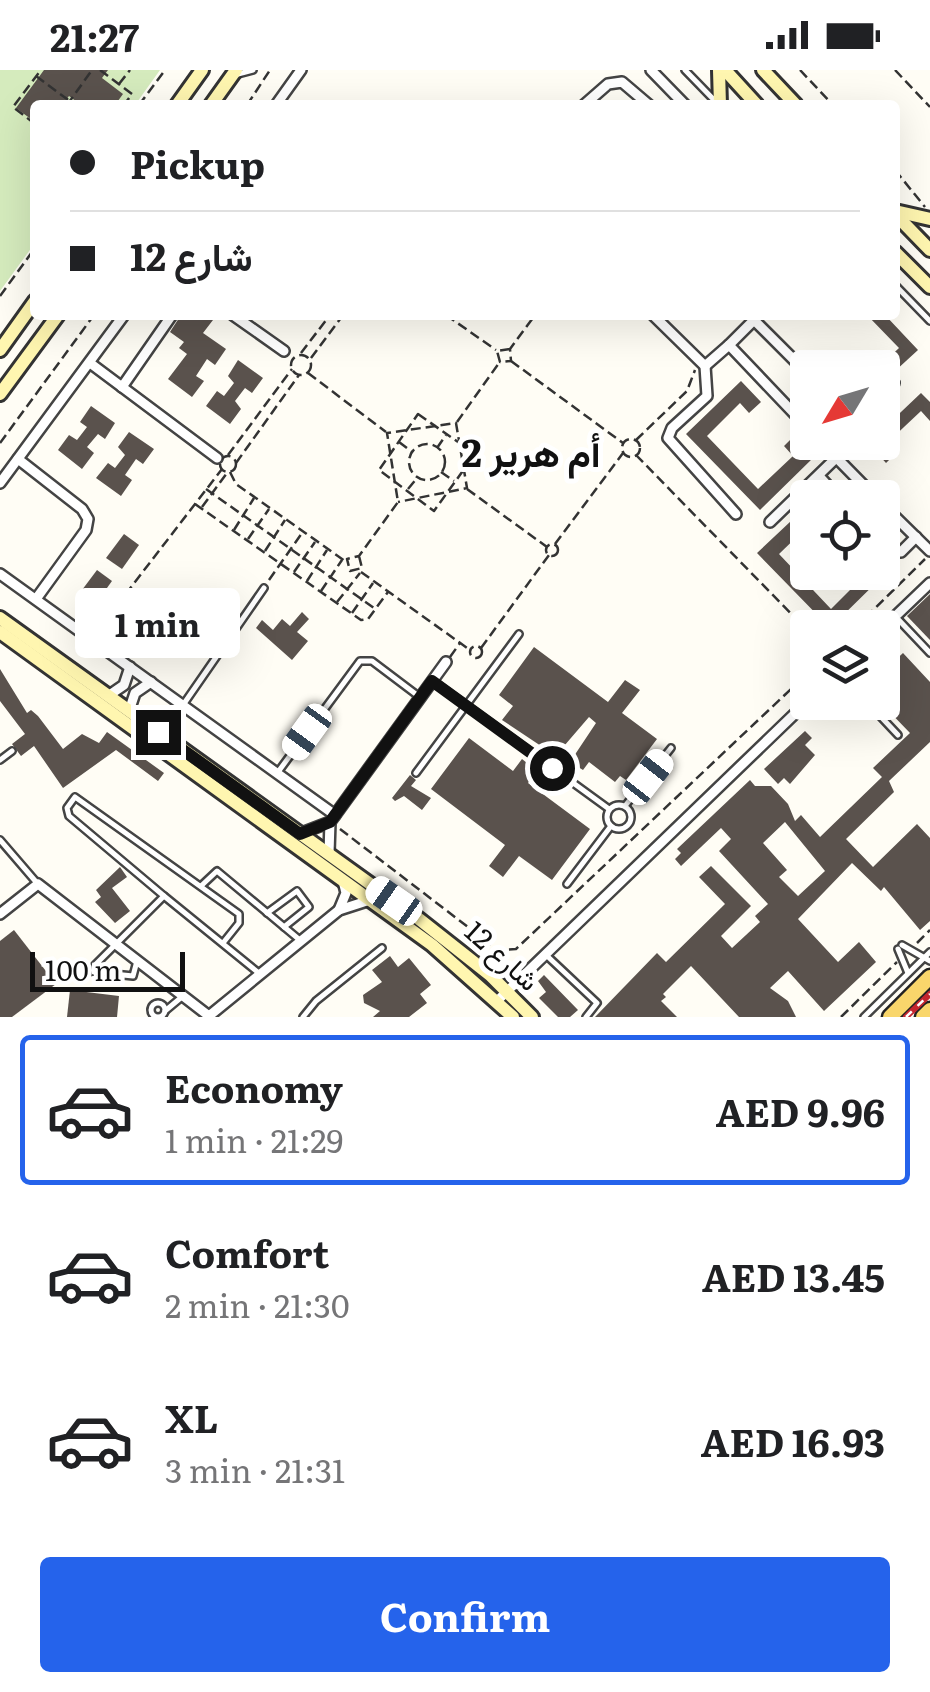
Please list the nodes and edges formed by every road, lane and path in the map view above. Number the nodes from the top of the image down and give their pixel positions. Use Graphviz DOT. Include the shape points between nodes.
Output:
graph roads {
  1 [pos="40,70"];
  2 [pos="92,70"];
  3 [pos="100,70"];
  4 [pos="130,70"];
  5 [pos="165,70"];
  6 [pos="202,70"];
  7 [pos="253,70"];
  8 [pos="270,70"];
  9 [pos="301,70"];
  10 [pos="651,70"];
  11 [pos="686,70"];
  12 [pos="722,70"];
  13 [pos="763,70"];
  14 [pos="774,70"];
  15 [pos="800,70"];
  16 [pos="895,70"];
  17 [pos="233,74"];
  18 [pos="36,76"];
  19 [pos="190,78"];
  20 [pos="119,84"];
  21 [pos="64,100"];
  22 [pos="70,100"];
  23 [pos="128,100"];
  24 [pos="143,100"];
  25 [pos="214,100"];
  26 [pos="250,100"];
  27 [pos="280,100"];
  28 [pos="590,100"];
  29 [pos="643,100"];
  30 [pos="680,100"];
  31 [pos="714,100"];
  32 [pos="719,100"];
  33 [pos="753,100"];
  34 [pos="792,100"];
  35 [pos="793,100"];
  36 [pos="829,100"];
  37 [pos="930,107"];
  38 [pos="30,120"];
  39 [pos="900,175"];
  40 [pos="900,213"];
  41 [pos="900,217"];
  42 [pos="928,219"];
  43 [pos="928,245"];
  44 [pos="900,251"];
  45 [pos="30,255"];
  46 [pos="900,257"];
  47 [pos="908,266"];
  48 [pos="930,286"];
  49 [pos="900,290"];
  50 [pos="0,296"];
  51 [pos="30,308"];
  52 [pos="54,320"];
  53 [pos="90,320"];
  54 [pos="120,320"];
  55 [pos="169,320"];
  56 [pos="240,320"];
  57 [pos="326,320"];
  58 [pos="339,320"];
  59 [pos="453,320"];
  60 [pos="531,320"];
  61 [pos="657,320"];
  62 [pos="755,320"];
  63 [pos="759,320"];
  64 [pos="930,320"];
  65 [pos="729,345"];
  66 [pos="510,349"];
  67 [pos="0,350"];
  68 [pos="498,351"];
  69 [pos="284,352"];
  70 [pos="300,354"];
  71 [pos="790,354"];
  72 [pos="310,360"];
  73 [pos="500,362"];
  74 [pos="511,362"];
  75 [pos="90,363"];
  76 [pos="701,364"];
  77 [pos="292,369"];
  78 [pos="308,373"];
  79 [pos="299,375"];
  80 [pos="122,387"];
  81 [pos="0,394"];
  82 [pos="790,409"];
  83 [pos="456,422"];
  84 [pos="434,425"];
  85 [pos="406,430"];
  86 [pos="387,433"];
  87 [pos="447,434"];
  88 [pos="636,440"];
  89 [pos="399,442"];
  90 [pos="459,442"];
  91 [pos="0,443"];
  92 [pos="622,444"];
  93 [pos="438,448"];
  94 [pos="623,452"];
  95 [pos="413,453"];
  96 [pos="390,455"];
  97 [pos="636,455"];
  98 [pos="222,457"];
  99 [pos="18,460"];
  100 [pos="834,460"];
  101 [pos="838,460"];
  102 [pos="236,463"];
  103 [pos="222,469"];
  104 [pos="464,470"];
  105 [pos="228,472"];
  106 [pos="441,472"];
  107 [pos="818,476"];
  108 [pos="418,477"];
  109 [pos="822,480"];
  110 [pos="858,480"];
  111 [pos="395,482"];
  112 [pos="455,482"];
  113 [pos="0,483"];
  114 [pos="467,488"];
  115 [pos="206,489"];
  116 [pos="407,490"];
  117 [pos="212,493"];
  118 [pos="445,496"];
  119 [pos="254,498"];
  120 [pos="418,498"];
  121 [pos="398,502"];
  122 [pos="195,504"];
  123 [pos="202,508"];
  124 [pos="269,508"];
  125 [pos="736,514"];
  126 [pos="243,515"];
  127 [pos="285,520"];
  128 [pos="900,521"];
  129 [pos="770,522"];
  130 [pos="257,526"];
  131 [pos="233,531"];
  132 [pos="302,532"];
  133 [pos="274,537"];
  134 [pos="916,537"];
  135 [pos="247,540"];
  136 [pos="316,541"];
  137 [pos="555,544"];
  138 [pos="547,547"];
  139 [pos="290,549"];
  140 [pos="328,550"];
  141 [pos="264,552"];
  142 [pos="900,552"];
  143 [pos="930,553"];
  144 [pos="549,555"];
  145 [pos="358,556"];
  146 [pos="304,558"];
  147 [pos="344,561"];
  148 [pos="280,564"];
  149 [pos="316,567"];
  150 [pos="360,571"];
  151 [pos="293,573"];
  152 [pos="0,574"];
  153 [pos="330,578"];
  154 [pos="306,582"];
  155 [pos="374,582"];
  156 [pos="930,582"];
  157 [pos="264,588"];
  158 [pos="347,590"];
  159 [pos="320,592"];
  160 [pos="388,592"];
  161 [pos="36,599"];
  162 [pos="362,600"];
  163 [pos="336,604"];
  164 [pos="375,609"];
  165 [pos="872,610"];
  166 [pos="900,611"];
  167 [pos="790,613"];
  168 [pos="351,614"];
  169 [pos="0,618"];
  170 [pos="900,621"];
  171 [pos="0,632"];
  172 [pos="519,634"];
  173 [pos="90,639"];
  174 [pos="460,643"];
  175 [pos="481,648"];
  176 [pos="470,650"];
  177 [pos="930,653"];
  178 [pos="446,662"];
  179 [pos="130,667"];
  180 [pos="432,681"];
  181 [pos="151,682"];
  182 [pos="790,690"];
  183 [pos="108,696"];
  184 [pos="420,698"];
  185 [pos="184,704"];
  186 [pos="466,705"];
  187 [pos="130,711"];
  188 [pos="790,718"];
  189 [pos="884,720"];
  190 [pos="898,735"];
  191 [pos="671,748"];
  192 [pos="12,751"];
  193 [pos="0,760"];
  194 [pos="277,773"];
  195 [pos="416,773"];
  196 [pos="625,806"];
  197 [pos="609,809"];
  198 [pos="333,818"];
  199 [pos="610,826"];
  200 [pos="300,834"];
  201 [pos="0,840"];
  202 [pos="311,850"];
  203 [pos="329,855"];
  204 [pos="343,881"];
  205 [pos="38,884"];
  206 [pos="566,884"];
  207 [pos="200,886"];
  208 [pos="164,896"];
  209 [pos="370,900"];
  210 [pos="339,910"];
  211 [pos="0,914"];
  212 [pos="268,914"];
  213 [pos="284,928"];
  214 [pos="930,930"];
  215 [pos="301,941"];
  216 [pos="223,943"];
  217 [pos="119,946"];
  218 [pos="900,947"];
  219 [pos="382,948"];
  220 [pos="930,952"];
  221 [pos="546,954"];
  222 [pos="906,954"];
  223 [pos="137,960"];
  224 [pos="926,960"];
  225 [pos="260,974"];
  226 [pos="908,974"];
  227 [pos="930,977"];
  228 [pos="183,996"];
  229 [pos="502,996"];
  230 [pos="930,1010"];
  231 [pos="164,1011"];
  232 [pos="211,1016"];
  233 [pos="304,1017"];
  234 [pos="513,1017"];
  235 [pos="532,1017"];
  236 [pos="586,1017"];
  237 [pos="840,1017"];
  238 [pos="864,1017"];
  239 [pos="890,1017"];
  240 [pos="923,1017"];
  1 -- 18 [label="path"];
  2 -- 22 [label="path"];
  3 -- 20 [label="path"];
  4 -- 20 [label="path"];
  5 -- 24 [label="path"];
  6 -- 19 [label="street"];
  7 -- 17 [label="lane"];
  8 -- 26 [label="path"];
  9 -- 27 [label="street"];
  10 -- 30 [label="street"];
  11 -- 31 [label="lane"];
  12 -- 32 [label="street"];
  12 -- 33 [label="street"];
  13 -- 34 [label="street"];
  14 -- 35 [label="street"];
  15 -- 36 [label="path"];
  16 -- 37 [label="path"];
  17 -- 25 [label="street"];
  18 -- 21 [label="path"];
  18 -- 38 [label="path" via="13,107"];
  20 -- 23 [label="path" via="132,94"];
  28 -- 29 [label="street" via="608,84 622,82"];
  39 -- 42 [label="path" via="924,201"];
  40 -- 42 [label="street"];
  41 -- 43 [label="street"];
  43 -- 44 [label="street"];
  43 -- 47 [label="street"];
  45 -- 50 [label="path"];
  46 -- 47 [label="street"];
  47 -- 48 [label="street"];
  49 -- 64 [label="lane"];
  51 -- 67 [label="street"];
  52 -- 81 [label="street"];
  53 -- 91 [label="path"];
  54 -- 75 [label="street"];
  55 -- 80 [label="street"];
  56 -- 69 [label="street"];
  57 -- 70 [label="path"];
  58 -- 72 [label="path"];
  59 -- 68 [label="path"];
  60 -- 66 [label="path"];
  61 -- 76 [label="street"];
  62 -- 65 [label="street"];
  63 -- 71 [label="street"];
  65 -- 76 [label="street"];
  65 -- 82 [label="street"];
  66 -- 68 [label="path"];
  66 -- 74 [label="path"];
  68 -- 73 [label="path"];
  70 -- 72 [label="path"];
  70 -- 77 [label="path"];
  72 -- 78 [label="path"];
  73 -- 74 [label="path"];
  73 -- 83 [label="path"];
  74 -- 92 [label="path"];
  75 -- 80 [label="street"];
  75 -- 99 [label="street"];
  76 -- 88 [label="path" via="686,391"];
  76 -- 125 [label="street" via="707,396 668,438"];
  77 -- 79 [label="path"];
  77 -- 98 [label="path"];
  78 -- 79 [label="path"];
  78 -- 86 [label="path"];
  79 -- 102 [label="path"];
  80 -- 98 [label="street"];
  83 -- 84 [label="path"];
  83 -- 90 [label="path"];
  84 -- 85 [label="path"];
  84 -- 85 [label="path" via="418,414"];
  84 -- 87 [label="path"];
  85 -- 86 [label="path"];
  85 -- 89 [label="path"];
  86 -- 96 [label="path"];
  87 -- 90 [label="path"];
  87 -- 93 [label="path"];
  88 -- 92 [label="path"];
  88 -- 97 [label="path"];
  89 -- 95 [label="path"];
  89 -- 96 [label="path"];
  90 -- 104 [label="path"];
  90 -- 104 [label="path" via="475,454"];
  92 -- 94 [label="path"];
  93 -- 95 [label="path" via="432,443"];
  93 -- 106 [label="path" via="444,453"];
  94 -- 97 [label="path"];
  94 -- 137 [label="path"];
  95 -- 108 [label="path" via="411,472"];
  96 -- 111 [label="path"];
  96 -- 111 [label="path" via="379,470"];
  97 -- 167 [label="path"];
  98 -- 102 [label="path"];
  98 -- 103 [label="path"];
  99 -- 113 [label="street"];
  99 -- 161 [label="street" via="88,519"];
  100 -- 107 [label="street"];
  101 -- 110 [label="street"];
  102 -- 105 [label="path"];
  103 -- 105 [label="path"];
  103 -- 115 [label="path"];
  104 -- 112 [label="path"];
  104 -- 114 [label="path"];
  105 -- 117 [label="path"];
  105 -- 119 [label="path"];
  106 -- 108 [label="path" via="437,478"];
  106 -- 112 [label="path"];
  107 -- 109 [label="street"];
  107 -- 129 [label="street"];
  108 -- 116 [label="path"];
  111 -- 116 [label="path"];
  111 -- 121 [label="path"];
  112 -- 118 [label="path"];
  114 -- 118 [label="path"];
  114 -- 138 [label="path"];
  115 -- 117 [label="path"];
  115 -- 122 [label="path"];
  116 -- 120 [label="path"];
  117 -- 123 [label="path"];
  117 -- 126 [label="path"];
  118 -- 120 [label="path"];
  118 -- 120 [label="path" via="434,511"];
  119 -- 124 [label="path"];
  119 -- 126 [label="path"];
  120 -- 121 [label="path"];
  121 -- 145 [label="path"];
  122 -- 123 [label="path"];
  122 -- 173 [label="path"];
  123 -- 131 [label="path"];
  124 -- 127 [label="path"];
  124 -- 130 [label="path"];
  126 -- 130 [label="path"];
  126 -- 131 [label="path"];
  127 -- 132 [label="path"];
  127 -- 133 [label="path"];
  128 -- 134 [label="street"];
  130 -- 133 [label="path"];
  130 -- 135 [label="path"];
  131 -- 135 [label="path"];
  132 -- 136 [label="path"];
  132 -- 139 [label="path"];
  133 -- 139 [label="path"];
  133 -- 141 [label="path"];
  134 -- 142 [label="street"];
  134 -- 143 [label="street"];
  135 -- 141 [label="path"];
  136 -- 140 [label="path"];
  136 -- 146 [label="path"];
  137 -- 138 [label="path"];
  137 -- 144 [label="path" via="557,554"];
  138 -- 144 [label="path"];
  139 -- 146 [label="path"];
  139 -- 148 [label="path"];
  140 -- 147 [label="path"];
  140 -- 149 [label="path"];
  141 -- 148 [label="path"];
  143 -- 165 [label="path"];
  144 -- 175 [label="path"];
  145 -- 147 [label="path"];
  145 -- 150 [label="path"];
  146 -- 149 [label="path"];
  146 -- 151 [label="path"];
  147 -- 150 [label="path" via="350,571"];
  147 -- 153 [label="path"];
  148 -- 151 [label="path"];
  148 -- 157 [label="path"];
  149 -- 153 [label="path"];
  149 -- 154 [label="path"];
  150 -- 155 [label="path"];
  150 -- 158 [label="path"];
  151 -- 154 [label="path"];
  152 -- 161 [label="street"];
  153 -- 158 [label="path"];
  153 -- 159 [label="path"];
  154 -- 159 [label="path"];
  155 -- 160 [label="path"];
  155 -- 162 [label="path"];
  156 -- 166 [label="street"];
  157 -- 185 [label="lane"];
  158 -- 162 [label="path"];
  158 -- 163 [label="path"];
  159 -- 163 [label="path"];
  160 -- 164 [label="path"];
  160 -- 174 [label="path"];
  161 -- 173 [label="street"];
  162 -- 164 [label="path"];
  162 -- 168 [label="path"];
  163 -- 168 [label="path"];
  164 -- 168 [label="path" via="364,621"];
  169 -- 183 [label="street, شارع 12"];
  170 -- 177 [label="lane"];
  171 -- 202 [label="street, شارع 12"];
  172 -- 186 [label="lane"];
  173 -- 179 [label="street"];
  174 -- 176 [label="path"];
  174 -- 178 [label="path"];
  175 -- 176 [label="path"];
  175 -- 176 [label="path" via="479,658"];
  178 -- 180 [label="street"];
  179 -- 181 [label="street"];
  179 -- 183 [label="street" via="124,685"];
  180 -- 184 [label="street"];
  180 -- 186 [label="lane"];
  181 -- 185 [label="street"];
  181 -- 187 [label="street" via="135,693"];
  182 -- 198 [label="path" via="516,949 498,950"];
  183 -- 187 [label="street, شارع 12"];
  184 -- 194 [label="lane" via="372,661 360,661"];
  184 -- 198 [label="street"];
  185 -- 194 [label="street"];
  186 -- 195 [label="lane"];
  186 -- 197 [label="lane"];
  187 -- 200 [label="street, شارع 12"];
  188 -- 221 [label="street"];
  189 -- 190 [label="lane"];
  191 -- 196 [label="lane"];
  192 -- 193 [label="lane"];
  194 -- 198 [label="street"];
  196 -- 197 [label="lane"];
  196 -- 199 [label="lane" via="629,824"];
  197 -- 199 [label="lane"];
  198 -- 200 [label="street"];
  198 -- 203 [label="street"];
  199 -- 206 [label="lane"];
  200 -- 202 [label="street, شارع 12"];
  201 -- 205 [label="lane"];
  202 -- 203 [label="street, شارع 12"];
  202 -- 204 [label="street, شارع 12"];
  203 -- 229 [label="street, شارع 12" via="442,937"];
  204 -- 209 [label="street, شارع 12"];
  204 -- 210 [label="street"];
  205 -- 211 [label="street"];
  205 -- 217 [label="street"];
  207 -- 208 [label="lane" via="74,798 66,808 69,816"];
  207 -- 212 [label="lane" via="217,872"];
  207 -- 216 [label="lane" via="241,919"];
  208 -- 216 [label="lane"];
  208 -- 217 [label="lane"];
  209 -- 210 [label="street"];
  209 -- 229 [label="street, شارع 12"];
  210 -- 215 [label="street"];
  212 -- 213 [label="lane"];
  212 -- 213 [label="lane" via="297,891 309,907"];
  213 -- 215 [label="lane"];
  214 -- 222 [label="path"];
  215 -- 225 [label="street"];
  216 -- 225 [label="lane"];
  217 -- 223 [label="street"];
  217 -- 223 [label="lane" via="95,966 96,974 133,976"];
  218 -- 222 [label="lane"];
  219 -- 233 [label="lane"];
  220 -- 224 [label="lane"];
  221 -- 229 [label="street"];
  221 -- 236 [label="lane" via="597,1003"];
  222 -- 224 [label="lane"];
  222 -- 226 [label="lane"];
  222 -- 237 [label="path"];
  223 -- 228 [label="street"];
  224 -- 226 [label="lane"];
  225 -- 232 [label="street"];
  226 -- 238 [label="lane"];
  227 -- 239 [label="main road"];
  228 -- 231 [label="lane"];
  228 -- 232 [label="street"];
  229 -- 234 [label="street, شارع 12"];
  229 -- 235 [label="street, شارع 12"];
  230 -- 240 [label="main road"];
}
